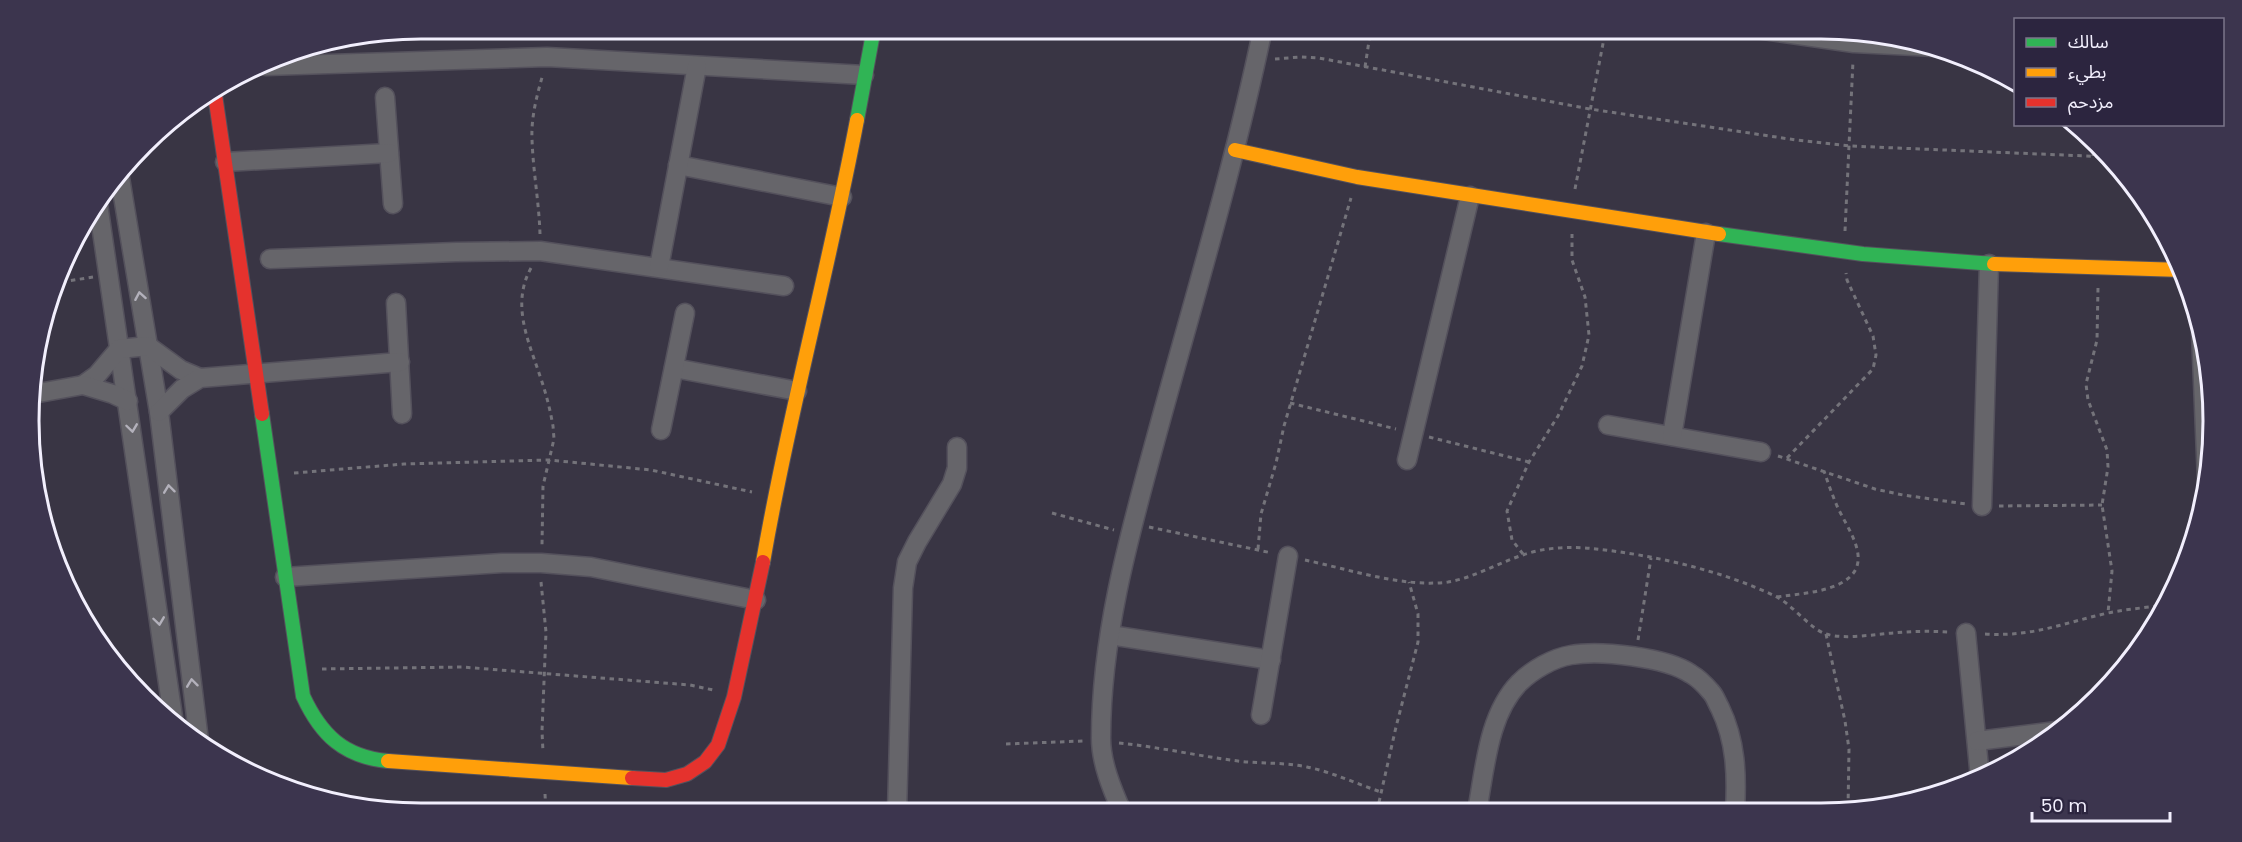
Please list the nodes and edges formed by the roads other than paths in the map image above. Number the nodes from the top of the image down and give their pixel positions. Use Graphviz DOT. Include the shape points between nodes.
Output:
graph roads {
  1 [pos="872,39"];
  2 [pos="1261,39"];
  3 [pos="1828,39"];
  4 [pos="1888,45"];
  5 [pos="281,66"];
  6 [pos="697,66"];
  7 [pos="864,75"];
  8 [pos="385,97"];
  9 [pos="216,99"];
  10 [pos="1235,150"];
  11 [pos="389,153"];
  12 [pos="225,162"];
  13 [pos="678,165"];
  14 [pos="121,184"];
  15 [pos="1470,196"];
  16 [pos="842,197"];
  17 [pos="393,204"];
  18 [pos="100,214"];
  19 [pos="1706,233"];
  20 [pos="270,259"];
  21 [pos="1989,264"];
  22 [pos="659,267"];
  23 [pos="2172,270"];
  24 [pos="784,286"];
  25 [pos="396,303"];
  26 [pos="685,312"];
  27 [pos="148,346"];
  28 [pos="119,349"];
  29 [pos="400,362"];
  30 [pos="674,368"];
  31 [pos="257,372"];
  32 [pos="200,378"];
  33 [pos="83,385"];
  34 [pos="797,391"];
  35 [pos="40,393"];
  36 [pos="128,401"];
  37 [pos="159,412"];
  38 [pos="402,414"];
  39 [pos="1608,425"];
  40 [pos="661,430"];
  41 [pos="1672,436"];
  42 [pos="957,447"];
  43 [pos="1761,452"];
  44 [pos="1407,460"];
  45 [pos="1982,506"];
  46 [pos="1288,556"];
  47 [pos="285,577"];
  48 [pos="756,600"];
  49 [pos="1966,633"];
  50 [pos="1110,635"];
  51 [pos="1271,660"];
  52 [pos="172,711"];
  53 [pos="1261,715"];
  54 [pos="198,731"];
  55 [pos="2041,733"];
  56 [pos="1977,741"];
  57 [pos="1979,769"];
  58 [pos="897,803"];
  59 [pos="1118,803"];
  60 [pos="1479,803"];
  61 [pos="1735,803"];
  1 -- 7 [label="street"];
  2 -- 10 [label="street"];
  3 -- 4 [label="street"];
  5 -- 6 [label="street" via="548,57"];
  6 -- 7 [label="street"];
  6 -- 13 [label="street"];
  7 -- 16 [label="street"];
  8 -- 11 [label="street"];
  9 -- 12 [label="street"];
  10 -- 15 [label="street" via="1357,177"];
  10 -- 50 [label="street" via="1132,529"];
  11 -- 12 [label="street"];
  11 -- 17 [label="street"];
  12 -- 31 [label="street"];
  13 -- 16 [label="street"];
  13 -- 22 [label="street"];
  27 -- 14 [label="street, one-way"];
  15 -- 19 [label="street"];
  15 -- 44 [label="street"];
  16 -- 34 [label="street"];
  18 -- 28 [label="street"];
  19 -- 21 [label="street" via="1854,253"];
  19 -- 41 [label="street"];
  20 -- 22 [label="street" via="540,251"];
  21 -- 23 [label="street"];
  21 -- 45 [label="street"];
  22 -- 24 [label="street"];
  25 -- 29 [label="street"];
  26 -- 30 [label="street"];
  27 -- 28 [label="street"];
  27 -- 32 [label="street" via="181,370"];
  27 -- 37 [label="street"];
  28 -- 33 [label="street"];
  28 -- 36 [label="street"];
  29 -- 31 [label="street"];
  29 -- 38 [label="street"];
  30 -- 34 [label="street"];
  30 -- 40 [label="street"];
  31 -- 32 [label="street"];
  31 -- 47 [label="street"];
  32 -- 37 [label="street" via="182,389"];
  33 -- 35 [label="street"];
  33 -- 36 [label="street"];
  34 -- 48 [label="street"];
  36 -- 52 [label="street, one-way"];
  54 -- 37 [label="street, one-way"];
  39 -- 41 [label="street"];
  41 -- 43 [label="street"];
  42 -- 58 [label="street" via="952,484 912,552 903,588"];
  46 -- 51 [label="street"];
  47 -- 48 [label="street" via="541,563 591,567"];
  47 -- 48 [label="street" via="303,696 311,716 340,746 379,760 666,780 687,774 705,762 718,745 734,697"];
  49 -- 56 [label="street"];
  50 -- 51 [label="street"];
  50 -- 59 [label="street" via="1101,741"];
  51 -- 53 [label="street"];
  55 -- 56 [label="street"];
  56 -- 57 [label="street"];
  60 -- 61 [label="street" via="1502,705 1520,682 1543,665 1570,655 1599,654 1662,662 1690,673 1713,693 1735,751"];
}
